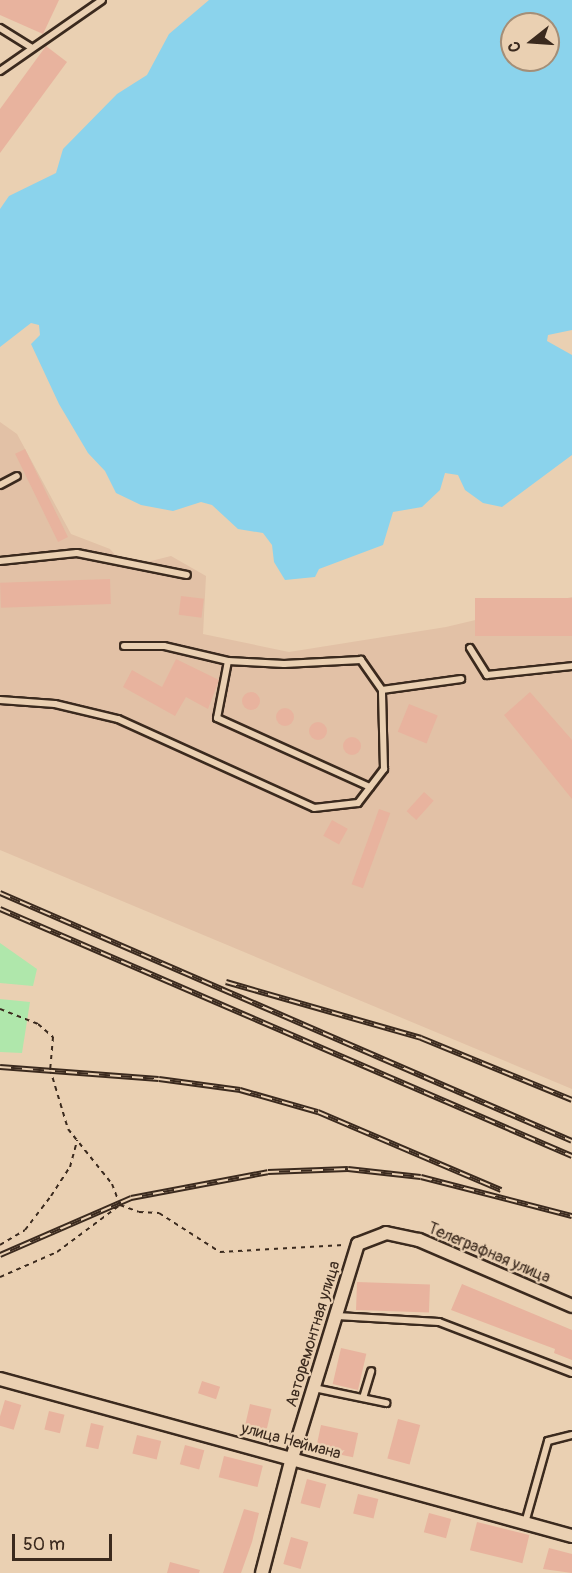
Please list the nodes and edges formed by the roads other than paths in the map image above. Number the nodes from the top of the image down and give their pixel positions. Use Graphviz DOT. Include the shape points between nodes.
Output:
graph roads {
  1 [pos="102,0"];
  2 [pos="0,28"];
  3 [pos="31,47"];
  4 [pos="0,71"];
  5 [pos="17,476"];
  6 [pos="0,485"];
  7 [pos="0,561"];
  8 [pos="187,575"];
  9 [pos="124,646"];
  10 [pos="470,648"];
  11 [pos="228,661"];
  12 [pos="572,666"];
  13 [pos="461,679"];
  14 [pos="382,690"];
  15 [pos="0,700"];
  16 [pos="370,787"];
  17 [pos="358,1244"];
  18 [pos="572,1306"];
  19 [pos="336,1316"];
  20 [pos="371,1371"];
  21 [pos="572,1372"];
  22 [pos="0,1379"];
  23 [pos="314,1388"];
  24 [pos="363,1398"];
  25 [pos="386,1403"];
  26 [pos="572,1435"];
  27 [pos="292,1458"];
  28 [pos="525,1523"];
  29 [pos="572,1536"];
  30 [pos="262,1573"];
  1 -- 3 [label="lane"];
  2 -- 3 [label="lane"];
  3 -- 4 [label="lane"];
  5 -- 6 [label="lane"];
  7 -- 8 [label="lane" via="77,553"];
  9 -- 11 [label="lane" via="164,646"];
  10 -- 12 [label="lane" via="488,675"];
  11 -- 14 [label="lane" via="284,664 361,660"];
  11 -- 16 [label="lane" via="217,718"];
  13 -- 14 [label="lane"];
  14 -- 16 [label="lane" via="384,769"];
  15 -- 16 [label="lane" via="55,704 118,719 314,808 358,803"];
  17 -- 18 [label="street, Телеграфная улица" via="386,1233 419,1240"];
  17 -- 19 [label="street, Авторемонтная улица"];
  19 -- 21 [label="lane" via="439,1322"];
  19 -- 23 [label="street, Авторемонтная улица"];
  20 -- 24 [label="lane"];
  22 -- 27 [label="street, улица Неймана"];
  23 -- 24 [label="lane"];
  23 -- 27 [label="street, Авторемонтная улица"];
  24 -- 25 [label="lane"];
  26 -- 28 [label="lane" via="549,1441"];
  27 -- 28 [label="street, улица Неймана"];
  27 -- 30 [label="street, Авторемонтная улица"];
  28 -- 29 [label="street, улица Неймана"];
}
